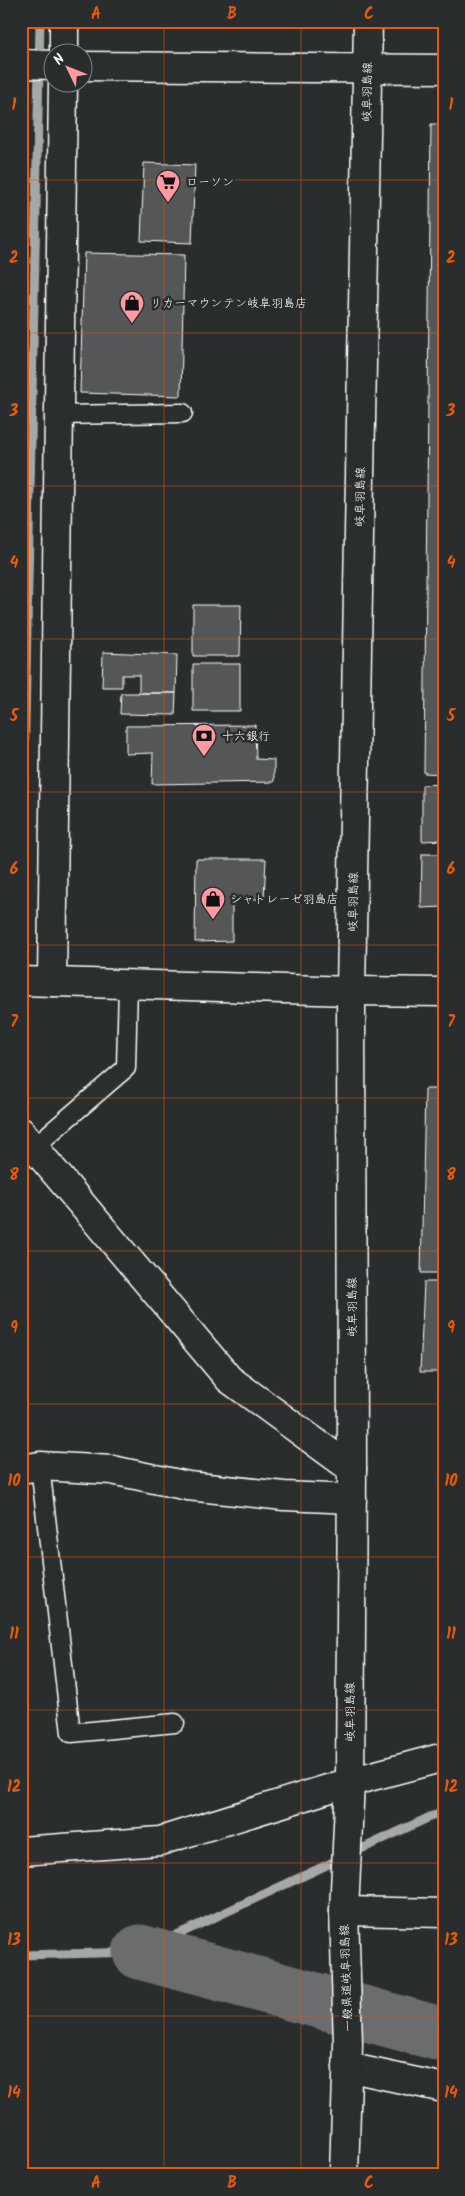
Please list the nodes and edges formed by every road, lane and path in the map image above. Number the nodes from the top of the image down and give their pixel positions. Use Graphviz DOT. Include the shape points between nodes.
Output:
graph roads {
  1 [pos="64,21"];
  2 [pos="368,21"];
  3 [pos="64,42"];
  4 [pos="21,64"];
  5 [pos="42,65"];
  6 [pos="92,66"];
  7 [pos="368,69"];
  8 [pos="444,69"];
  9 [pos="63,92"];
  10 [pos="182,412"];
  11 [pos="58,415"];
  12 [pos="21,981"];
  13 [pos="52,982"];
  14 [pos="128,984"];
  15 [pos="351,990"];
  16 [pos="444,992"];
  17 [pos="27,1139"];
  18 [pos="31,1467"];
  19 [pos="352,1469"];
  20 [pos="352,1499"];
  21 [pos="175,1723"];
  22 [pos="444,1757"];
  23 [pos="350,1782"];
  24 [pos="21,1851"];
  25 [pos="344,1903"];
  26 [pos="444,1913"];
  27 [pos="348,2055"];
  28 [pos="444,2088"];
  29 [pos="344,2175"];
  1 -- 3 [label="street"];
  2 -- 7 [label="street, 岐阜羽島線"];
  4 -- 5 [label="street"];
  6 -- 7 [label="street"];
  7 -- 8 [label="street"];
  7 -- 15 [label="street, 岐阜羽島線"];
  9 -- 11 [label="street"];
  10 -- 11 [label="lane"];
  11 -- 13 [label="street"];
  12 -- 13 [label="street"];
  13 -- 14 [label="street"];
  14 -- 15 [label="street"];
  14 -- 17 [label="lane" via="126,1068"];
  15 -- 16 [label="street"];
  15 -- 19 [label="street, 岐阜羽島線"];
  17 -- 19 [label="street" via="229,1379"];
  18 -- 20 [label="street" via="112,1470 188,1486"];
  18 -- 21 [label="lane" via="71,1733"];
  19 -- 20 [label="street, 岐阜羽島線"];
  20 -- 23 [label="street, 岐阜羽島線"];
  22 -- 23 [label="street"];
  23 -- 24 [label="street" via="160,1841"];
  23 -- 25 [label="street, 一般県道岐阜羽島線"];
  25 -- 26 [label="street"];
  25 -- 27 [label="street, 一般県道岐阜羽島線"];
  27 -- 28 [label="street"];
  27 -- 29 [label="street, 一般県道岐阜羽島線"];
}
